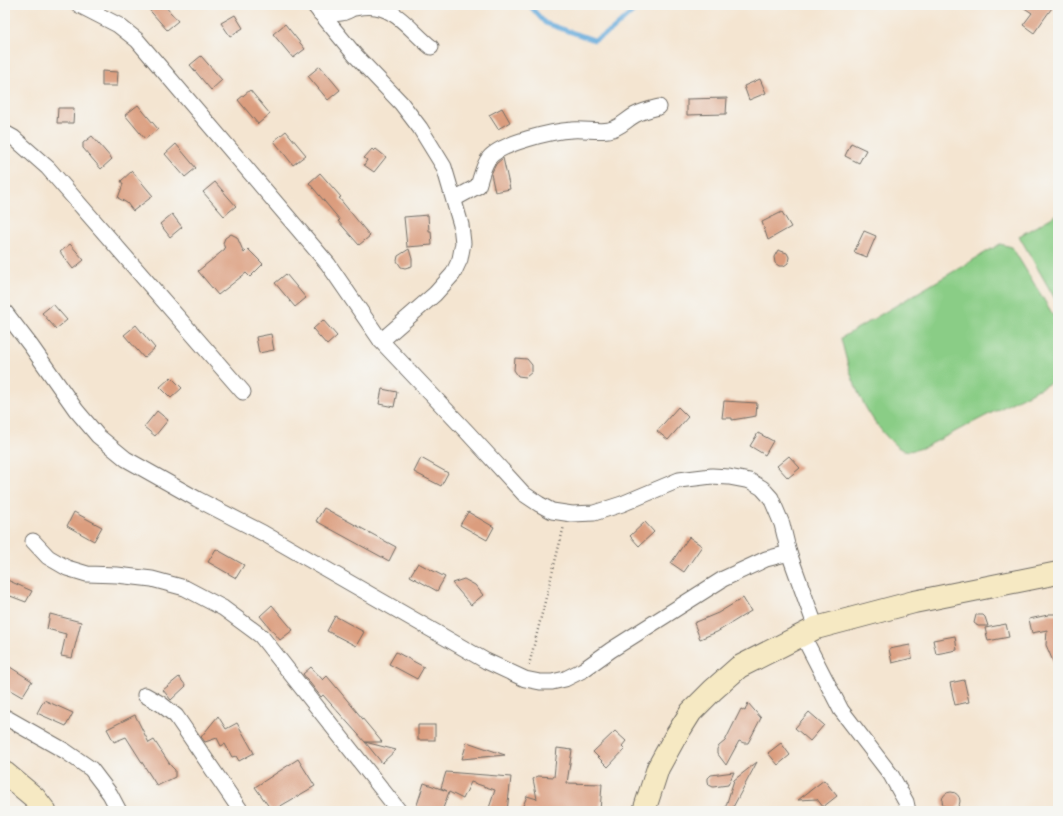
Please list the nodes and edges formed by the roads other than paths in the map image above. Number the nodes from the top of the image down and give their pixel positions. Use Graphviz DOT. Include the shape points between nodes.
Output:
graph roads {
  1 [pos="79,5"];
  2 [pos="317,9"];
  3 [pos="431,46"];
  4 [pos="659,107"];
  5 [pos="5,132"];
  6 [pos="454,199"];
  7 [pos="5,312"];
  8 [pos="381,341"];
  9 [pos="243,392"];
  10 [pos="33,541"];
  11 [pos="789,554"];
  12 [pos="1058,573"];
  13 [pos="809,632"];
  14 [pos="145,695"];
  15 [pos="5,717"];
  16 [pos="5,773"];
  17 [pos="45,811"];
  18 [pos="119,811"];
  19 [pos="241,811"];
  20 [pos="399,811"];
  21 [pos="644,811"];
  22 [pos="908,811"];
  1 -- 8 [label="street" via="118,25 137,40 328,264"];
  2 -- 3 [label="street" via="344,13 354,8 376,7 386,10"];
  2 -- 6 [label="street" via="420,128 444,167"];
  4 -- 6 [label="street" via="637,114 613,129 553,132 497,150 485,165 478,186"];
  5 -- 9 [label="street" via="48,168"];
  6 -- 8 [label="street" via="464,243 453,274 435,294"];
  7 -- 11 [label="street" via="76,410 98,436 126,459 263,533 486,661 525,679 540,682 565,679 583,670 723,579 766,558"];
  8 -- 11 [label="street" via="524,494 539,504 567,513 594,513 680,480 712,476 750,481 762,488 771,498 782,524"];
  10 -- 20 [label="street" via="48,557 67,568 87,574 152,579 172,584 185,588 236,617 261,636"];
  11 -- 13 [label="street"];
  12 -- 13 [label="street" via="914,602"];
  13 -- 21 [label="street" via="739,667 691,712 658,768"];
  13 -- 22 [label="street" via="841,710 891,775 906,802"];
  14 -- 19 [label="street" via="176,716"];
  15 -- 18 [label="street" via="65,750 92,769"];
  16 -- 17 [label="street" via="35,798"];
}
